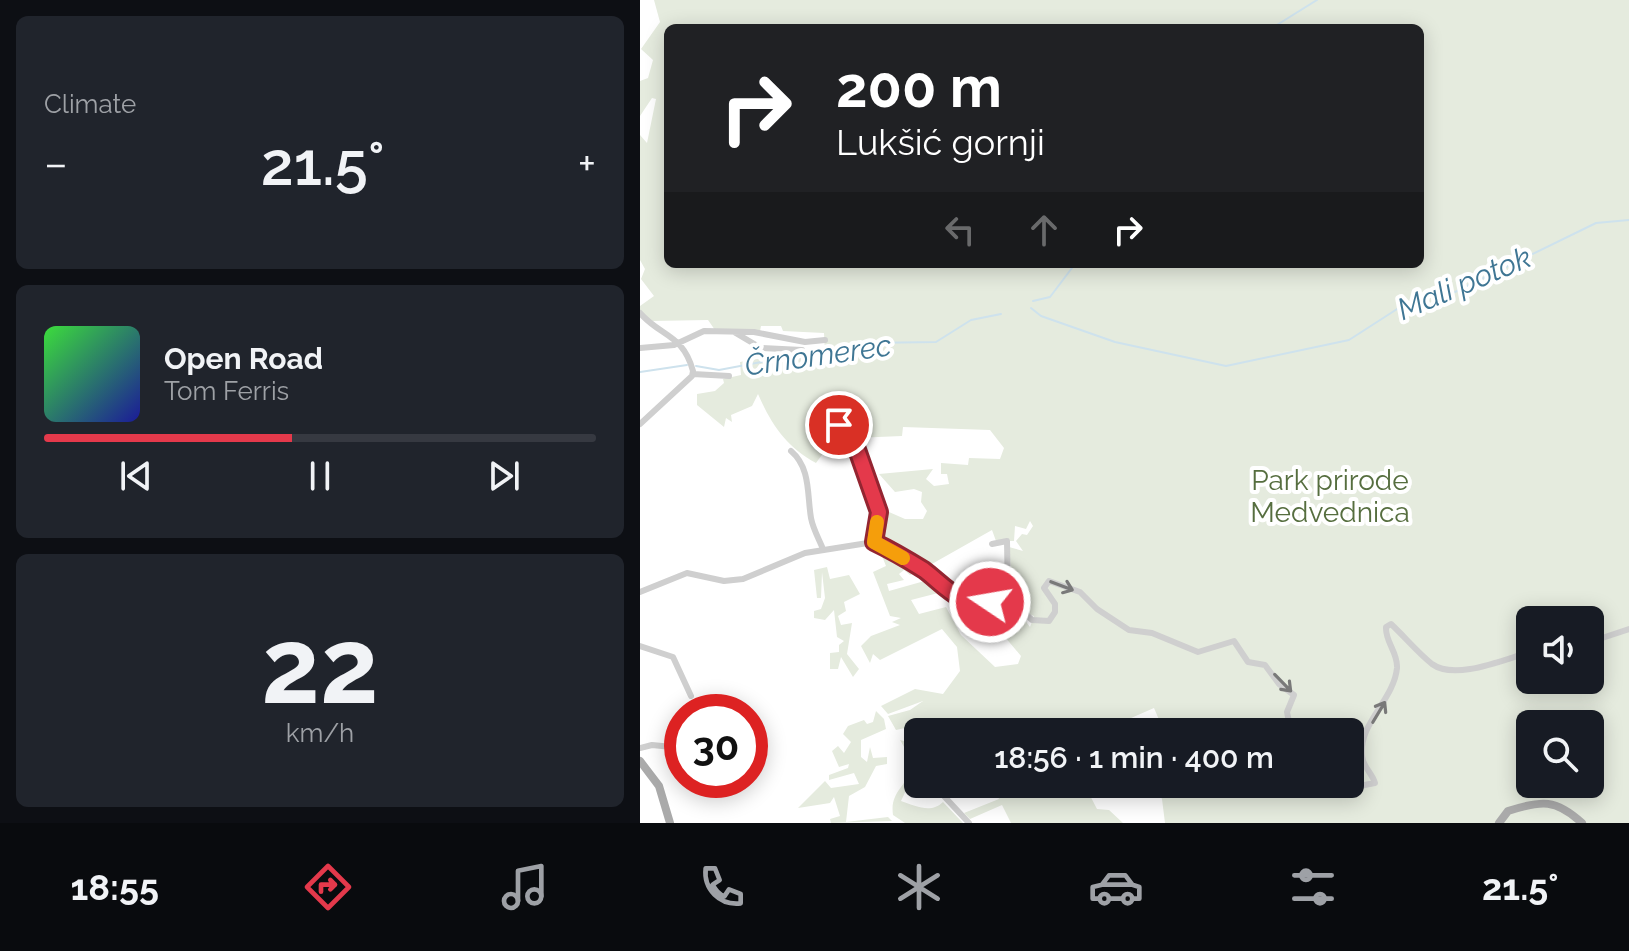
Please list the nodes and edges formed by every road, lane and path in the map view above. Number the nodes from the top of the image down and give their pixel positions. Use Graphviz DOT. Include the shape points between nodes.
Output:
graph roads {
  1 [pos="640,313"];
  2 [pos="734,332"];
  3 [pos="825,340"];
  4 [pos="679,341"];
  5 [pos="640,348"];
  6 [pos="802,350"];
  7 [pos="693,374"];
  8 [pos="729,376"];
  9 [pos="846,422"];
  10 [pos="640,424"];
  11 [pos="791,451"];
  12 [pos="874,542"];
  13 [pos="992,544"];
  14 [pos="823,549"];
  15 [pos="640,592"];
  16 [pos="1008,597"];
  17 [pos="1629,629"];
  18 [pos="1604,637"];
  19 [pos="640,646"];
  20 [pos="1516,656"];
  21 [pos="690,694"];
  22 [pos="1288,718"];
  23 [pos="1364,735"];
  24 [pos="664,746"];
  25 [pos="640,748"];
  26 [pos="640,761"];
  27 [pos="1364,766"];
  28 [pos="1364,785"];
  29 [pos="946,798"];
  30 [pos="670,823"];
  31 [pos="969,823"];
  32 [pos="1499,823"];
  33 [pos="1582,823"];
  1 -- 4 [label="street"];
  2 -- 3 [label="street"];
  2 -- 4 [label="street" via="704,331"];
  2 -- 6 [label="street" via="766,349"];
  4 -- 5 [label="street"];
  4 -- 7 [label="street"];
  7 -- 8 [label="street"];
  7 -- 10 [label="street"];
  9 -- 12 [label="street" via="838,429 854,441 879,512"];
  11 -- 14 [label="street" via="808,484"];
  12 -- 14 [label="street"];
  12 -- 16 [label="street" via="967,600 981,604"];
  13 -- 16 [label="street" via="1007,541"];
  14 -- 15 [label="street" via="743,579 724,581 687,573"];
  16 -- 22 [label="street, one-way" via="1035,621 1049,621 1055,612 1044,588 1049,581 1080,592 1129,630 1152,633 1198,652 1234,641 1248,662 1265,665 1294,695"];
  17 -- 18 [label="street"];
  19 -- 21 [label="street" via="673,657"];
  23 -- 20 [label="street, one-way" via="1391,692 1397,669 1395,650 1385,636 1391,624 1444,670 1478,668"];
  24 -- 25 [label="street"];
  26 -- 30 [label="main road" via="660,788"];
  28 -- 27 [label="street, one-way" via="1375,783"];
  29 -- 31 [label="street"];
  32 -- 33 [label="main road" via="1513,809 1550,803 1561,805"];
}
